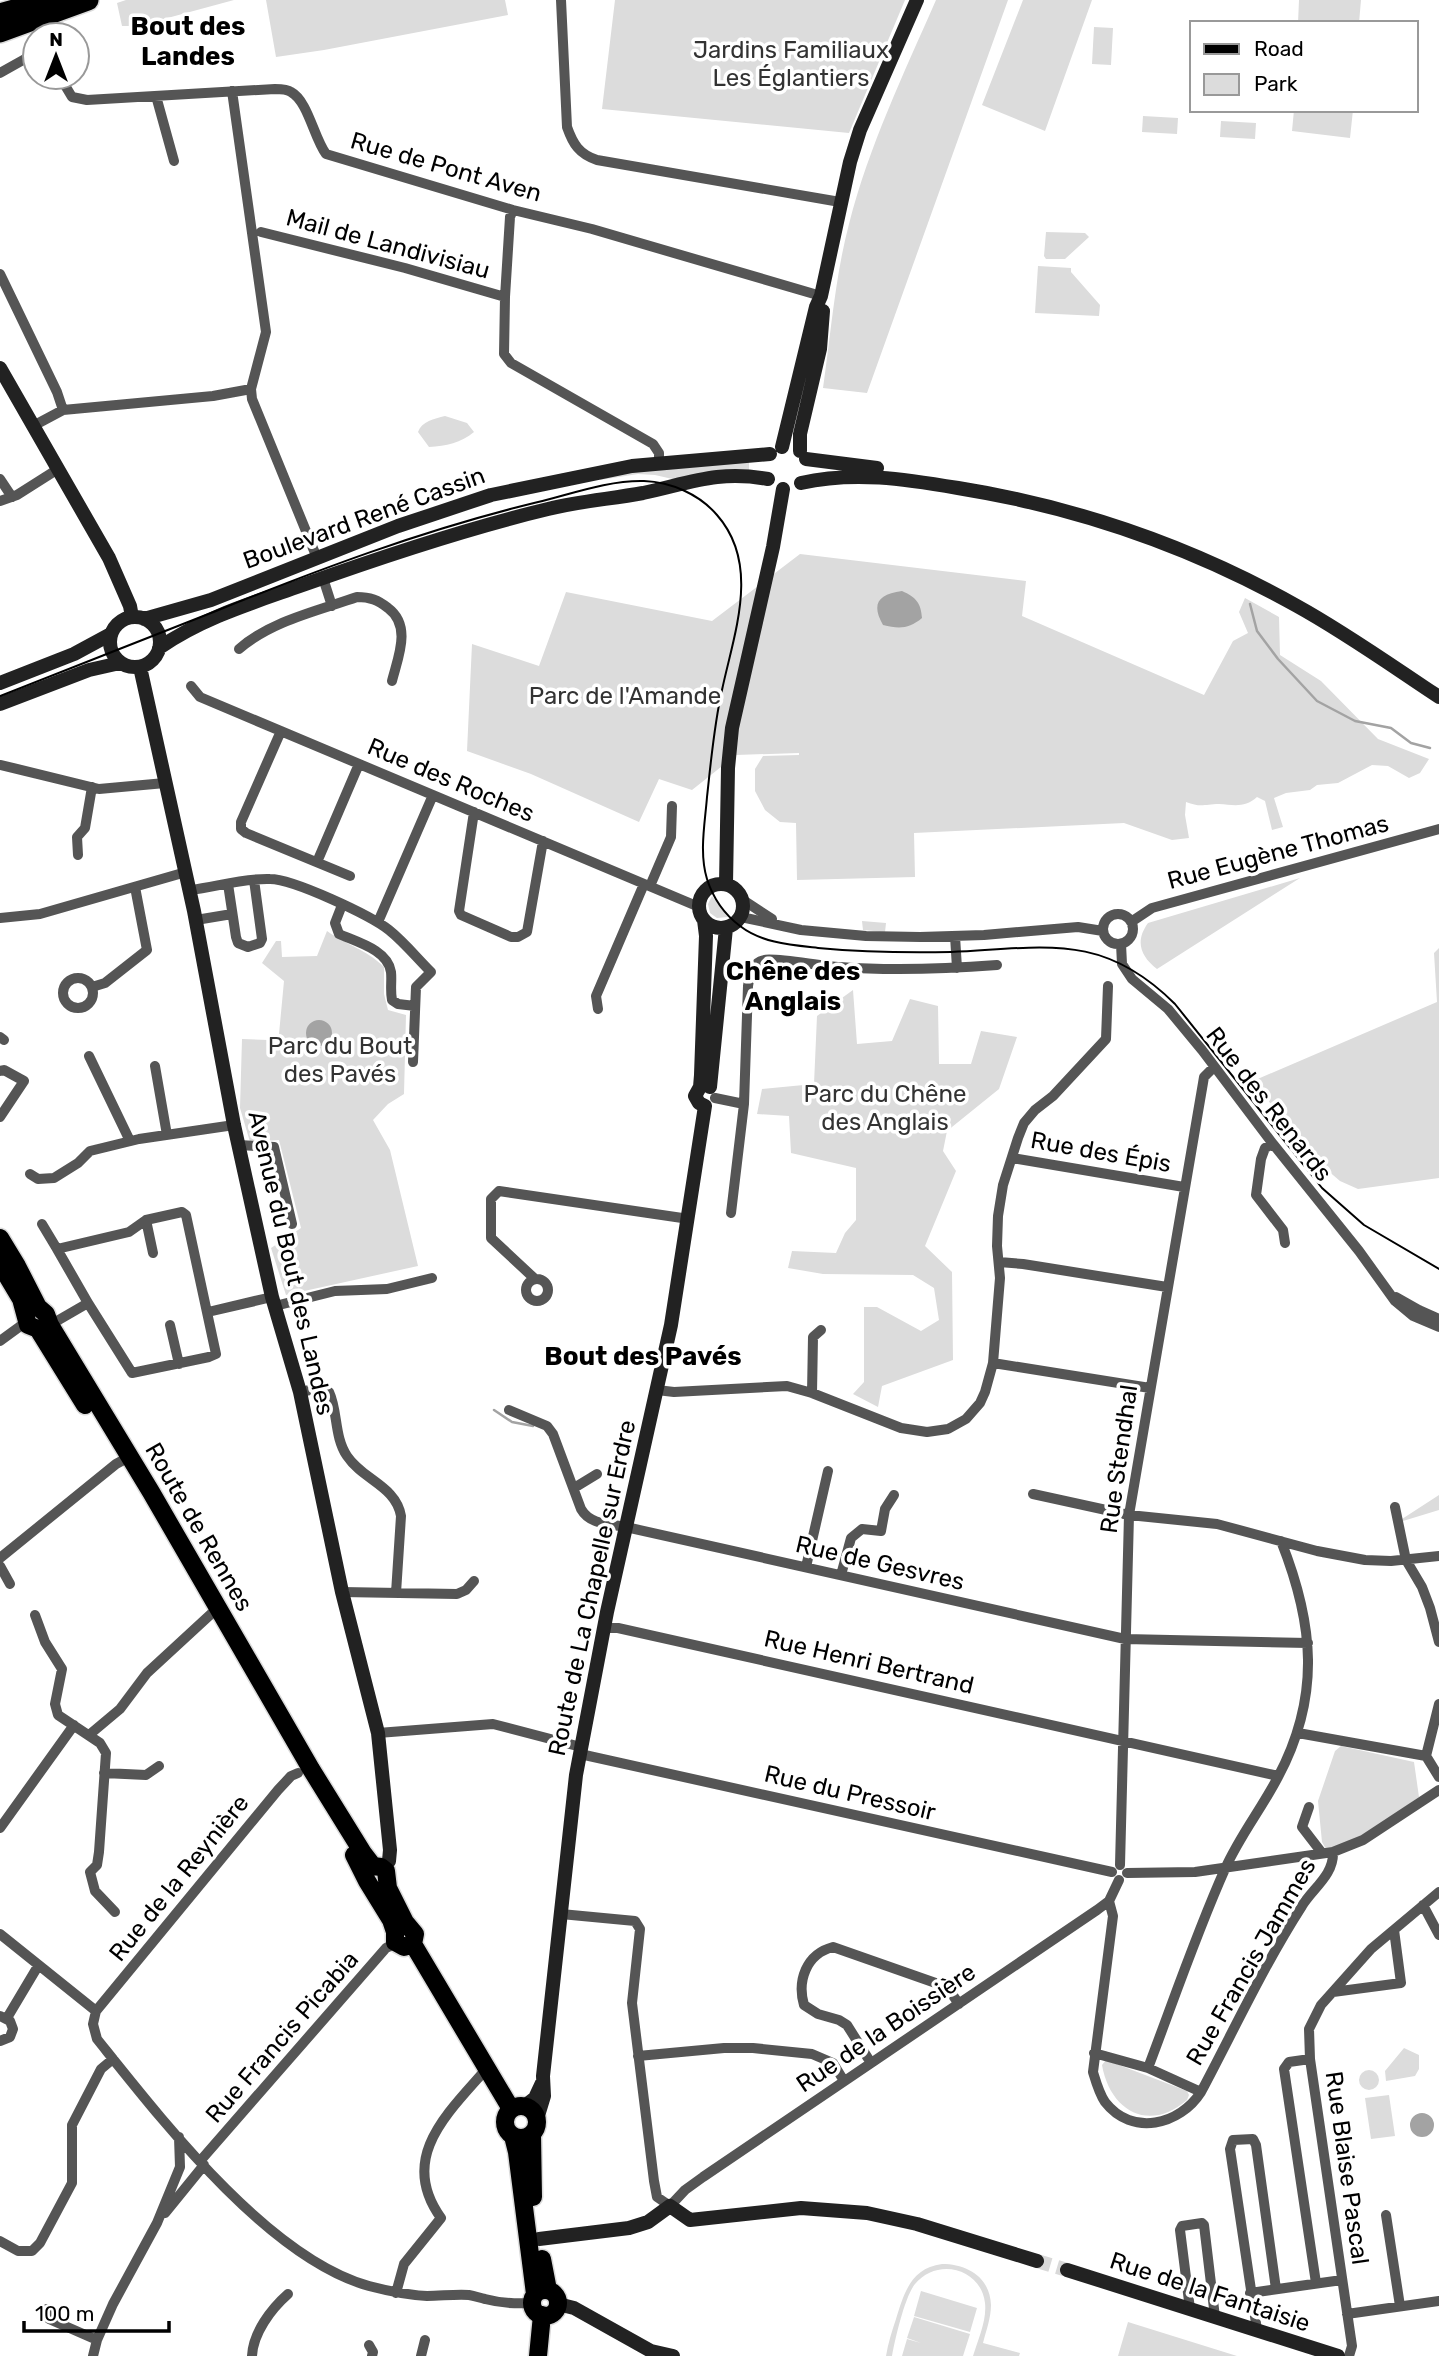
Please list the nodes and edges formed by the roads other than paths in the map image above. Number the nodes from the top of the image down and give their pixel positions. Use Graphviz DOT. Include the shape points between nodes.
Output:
graph roads {
  1 [pos="49,0"];
  2 [pos="88,0"];
  3 [pos="561,0"];
  4 [pos="917,0"];
  5 [pos="0,14"];
  6 [pos="0,32"];
  7 [pos="21,61"];
  8 [pos="0,73"];
  9 [pos="68,91"];
  10 [pos="232,91"];
  11 [pos="157,102"];
  12 [pos="174,161"];
  13 [pos="840,202"];
  14 [pos="513,210"];
  15 [pos="261,232"];
  16 [pos="0,274"];
  17 [pos="821,296"];
  18 [pos="505,297"];
  19 [pos="0,369"];
  20 [pos="251,389"];
  21 [pos="63,410"];
  22 [pos="33,426"];
  23 [pos="776,450"];
  24 [pos="803,455"];
  25 [pos="659,463"];
  26 [pos="58,469"];
  27 [pos="0,479"];
  28 [pos="768,479"];
  29 [pos="801,484"];
  30 [pos="783,489"];
  31 [pos="12,497"];
  32 [pos="0,501"];
  33 [pos="317,558"];
  34 [pos="323,578"];
  35 [pos="332,606"];
  36 [pos="138,618"];
  37 [pos="111,634"];
  38 [pos="159,648"];
  39 [pos="239,649"];
  40 [pos="120,663"];
  41 [pos="140,667"];
  42 [pos="392,681"];
  43 [pos="0,683"];
  44 [pos="191,686"];
  45 [pos="1439,687"];
  46 [pos="1439,697"];
  47 [pos="0,704"];
  48 [pos="281,731"];
  49 [pos="359,764"];
  50 [pos="1,765"];
  51 [pos="165,783"];
  52 [pos="92,787"];
  53 [pos="433,795"];
  54 [pos="672,806"];
  55 [pos="474,812"];
  56 [pos="1439,829"];
  57 [pos="543,841"];
  58 [pos="78,855"];
  59 [pos="317,862"];
  60 [pos="186,872"];
  61 [pos="350,876"];
  62 [pos="254,880"];
  63 [pos="228,884"];
  64 [pos="726,884"];
  65 [pos="647,885"];
  66 [pos="135,887"];
  67 [pos="190,890"];
  68 [pos="743,900"];
  69 [pos="342,905"];
  70 [pos="233,914"];
  71 [pos="701,914"];
  72 [pos="741,917"];
  73 [pos="0,918"];
  74 [pos="196,920"];
  75 [pos="378,922"];
  76 [pos="1131,922"];
  77 [pos="783,926"];
  78 [pos="726,928"];
  79 [pos="1103,931"];
  80 [pos="955,936"];
  81 [pos="1121,944"];
  82 [pos="997,965"];
  83 [pos="957,968"];
  84 [pos="1108,986"];
  85 [pos="92,987"];
  86 [pos="415,1006"];
  87 [pos="598,1009"];
  88 [pos="89,1056"];
  89 [pos="413,1062"];
  90 [pos="155,1066"];
  91 [pos="1214,1067"];
  92 [pos="0,1071"];
  93 [pos="708,1094"];
  94 [pos="744,1104"];
  95 [pos="0,1117"];
  96 [pos="234,1125"];
  97 [pos="167,1135"];
  98 [pos="130,1141"];
  99 [pos="1272,1144"];
  100 [pos="239,1146"];
  101 [pos="1012,1158"];
  102 [pos="30,1174"];
  103 [pos="1184,1188"];
  104 [pos="730,1213"];
  105 [pos="689,1219"];
  106 [pos="146,1220"];
  107 [pos="42,1224"];
  108 [pos="292,1224"];
  109 [pos="0,1238"];
  110 [pos="1285,1243"];
  111 [pos="57,1249"];
  112 [pos="153,1253"];
  113 [pos="999,1262"];
  114 [pos="0,1264"];
  115 [pos="432,1278"];
  116 [pos="535,1279"];
  117 [pos="1167,1287"];
  118 [pos="1388,1291"];
  119 [pos="274,1301"];
  120 [pos="88,1303"];
  121 [pos="208,1312"];
  122 [pos="38,1319"];
  123 [pos="1439,1319"];
  124 [pos="170,1325"];
  125 [pos="1439,1327"];
  126 [pos="821,1330"];
  127 [pos="1,1338"];
  128 [pos="993,1363"];
  129 [pos="179,1364"];
  130 [pos="1150,1388"];
  131 [pos="657,1390"];
  132 [pos="300,1392"];
  133 [pos="812,1394"];
  134 [pos="509,1410"];
  135 [pos="125,1459"];
  136 [pos="828,1471"];
  137 [pos="597,1474"];
  138 [pos="574,1488"];
  139 [pos="1033,1494"];
  140 [pos="894,1495"];
  141 [pos="1395,1507"];
  142 [pos="1129,1515"];
  143 [pos="626,1527"];
  144 [pos="1282,1541"];
  145 [pos="1439,1556"];
  146 [pos="0,1558"];
  147 [pos="1406,1560"];
  148 [pos="0,1566"];
  149 [pos="806,1567"];
  150 [pos="841,1575"];
  151 [pos="474,1581"];
  152 [pos="10,1584"];
  153 [pos="342,1592"];
  154 [pos="396,1593"];
  155 [pos="211,1614"];
  156 [pos="35,1615"];
  157 [pos="604,1628"];
  158 [pos="1125,1639"];
  159 [pos="1439,1642"];
  160 [pos="1308,1643"];
  161 [pos="1439,1704"];
  162 [pos="72,1728"];
  163 [pos="93,1732"];
  164 [pos="379,1732"];
  165 [pos="1298,1733"];
  166 [pos="1123,1741"];
  167 [pos="581,1751"];
  168 [pos="1426,1756"];
  169 [pos="159,1766"];
  170 [pos="303,1769"];
  171 [pos="104,1773"];
  172 [pos="1278,1776"];
  173 [pos="1439,1777"];
  174 [pos="1439,1790"];
  175 [pos="1309,1807"];
  176 [pos="0,1828"];
  177 [pos="1327,1853"];
  178 [pos="1226,1868"];
  179 [pos="1120,1873"];
  180 [pos="376,1875"];
  181 [pos="1437,1894"];
  182 [pos="1109,1901"];
  183 [pos="1423,1905"];
  184 [pos="115,1912"];
  185 [pos="561,1914"];
  186 [pos="1394,1930"];
  187 [pos="0,1934"];
  188 [pos="1439,1935"];
  189 [pos="403,1936"];
  190 [pos="38,1966"];
  191 [pos="1333,1992"];
  192 [pos="959,2004"];
  193 [pos="96,2011"];
  194 [pos="4,2017"];
  195 [pos="0,2041"];
  196 [pos="1094,2053"];
  197 [pos="638,2056"];
  198 [pos="113,2059"];
  199 [pos="1310,2059"];
  200 [pos="871,2063"];
  201 [pos="488,2067"];
  202 [pos="1148,2068"];
  203 [pos="845,2081"];
  204 [pos="1201,2092"];
  205 [pos="527,2117"];
  206 [pos="513,2136"];
  207 [pos="180,2137"];
  208 [pos="202,2163"];
  209 [pos="670,2206"];
  210 [pos="1386,2215"];
  211 [pos="157,2223"];
  212 [pos="539,2239"];
  213 [pos="0,2241"];
  214 [pos="1037,2261"];
  215 [pos="1068,2270"];
  216 [pos="1342,2280"];
  217 [pos="1316,2283"];
  218 [pos="1276,2289"];
  219 [pos="1250,2292"];
  220 [pos="396,2293"];
  221 [pos="288,2294"];
  222 [pos="543,2301"];
  223 [pos="1439,2301"];
  224 [pos="1400,2306"];
  225 [pos="47,2309"];
  226 [pos="1190,2309"];
  227 [pos="1347,2314"];
  228 [pos="1215,2317"];
  229 [pos="1257,2330"];
  230 [pos="97,2340"];
  231 [pos="425,2340"];
  232 [pos="653,2354"];
  233 [pos="93,2356"];
  234 [pos="253,2356"];
  235 [pos="421,2356"];
  236 [pos="538,2356"];
  237 [pos="673,2356"];
  238 [pos="1338,2356"];
  239 [pos="1349,2356"];
  1 -- 5 [label="highway"];
  2 -- 6 [label="highway"];
  3 -- 13 [label="street" via="567,127 586,157"];
  4 -- 13 [label="street" via="860,130"];
  7 -- 8 [label="street"];
  9 -- 11 [label="street, Rue de Pont Aven" via="72,97 87,100"];
  10 -- 11 [label="street, Rue de Pont Aven"];
  10 -- 14 [label="street, Rue de Pont Aven" via="291,91 302,101 326,154"];
  10 -- 20 [label="street" via="266,331"];
  11 -- 12 [label="street"];
  13 -- 17 [label="street"];
  14 -- 17 [label="street, Rue de Pont Aven"];
  14 -- 18 [label="street"];
  15 -- 18 [label="street, Mail de Landivisiau"];
  16 -- 21 [label="street"];
  17 -- 23 [label="street"];
  17 -- 24 [label="street" via="820,349 800,434"];
  18 -- 25 [label="street" via="503,348 511,362 653,444"];
  19 -- 22 [label="street"];
  20 -- 21 [label="street"];
  20 -- 33 [label="street"];
  21 -- 22 [label="street"];
  22 -- 26 [label="street"];
  23 -- 24 [label="street" via="792,447"];
  23 -- 25 [label="street, Boulevard René Cassin"];
  23 -- 28 [label="street" via="765,467"];
  24 -- 29 [label="street" via="808,471"];
  24 -- 45 [label="street" via="1001,486 1130,522 1204,551 1303,600"];
  25 -- 33 [label="street, Boulevard René Cassin" via="595,472 458,504"];
  26 -- 31 [label="street"];
  26 -- 36 [label="street"];
  27 -- 31 [label="street"];
  28 -- 30 [label="street"];
  28 -- 34 [label="street, Boulevard René Cassin" via="713,476 551,508"];
  29 -- 30 [label="street"];
  29 -- 46 [label="street" via="854,476 919,481 1004,495 1129,531 1193,555 1298,606"];
  30 -- 64 [label="street" via="732,728"];
  31 -- 32 [label="street"];
  33 -- 36 [label="street, Boulevard René Cassin" via="201,604"];
  34 -- 35 [label="street"];
  34 -- 38 [label="street, Boulevard René Cassin" via="205,621"];
  35 -- 39 [label="street" via="279,624"];
  35 -- 42 [label="street" via="370,597 395,613 402,639"];
  36 -- 37 [label="street" via="119,623"];
  36 -- 38 [label="street" via="157,631"];
  37 -- 40 [label="street" via="111,652"];
  37 -- 43 [label="street"];
  38 -- 41 [label="street" via="152,660"];
  40 -- 41 [label="street"];
  40 -- 47 [label="street"];
  41 -- 51 [label="street, Avenue du Bout des Landes"];
  44 -- 48 [label="street, Rue des Roches" via="200,697"];
  48 -- 49 [label="street, Rue des Roches"];
  48 -- 59 [label="street" via="241,829"];
  49 -- 53 [label="street, Rue des Roches"];
  49 -- 59 [label="street"];
  50 -- 52 [label="street"];
  51 -- 52 [label="street"];
  51 -- 60 [label="street, Avenue du Bout des Landes"];
  52 -- 58 [label="street" via="85,828 77,837"];
  53 -- 55 [label="street, Rue des Roches"];
  53 -- 75 [label="street"];
  54 -- 65 [label="street" via="671,837"];
  55 -- 57 [label="street, Rue des Roches"];
  55 -- 57 [label="street" via="459,911 511,937 527,932"];
  56 -- 76 [label="street, Rue Eugène Thomas" via="1152,908"];
  57 -- 65 [label="street, Rue des Roches"];
  59 -- 61 [label="street"];
  60 -- 66 [label="street"];
  60 -- 67 [label="street, Avenue du Bout des Landes"];
  62 -- 63 [label="street"];
  62 -- 69 [label="street" via="273,878"];
  62 -- 70 [label="street" via="260,943 248,947 238,943"];
  63 -- 67 [label="street"];
  63 -- 70 [label="street"];
  64 -- 68 [label="street"];
  64 -- 71 [label="street" via="707,888"];
  65 -- 71 [label="street, Rue des Roches"];
  65 -- 87 [label="street" via="596,996"];
  66 -- 73 [label="street" via="40,914"];
  66 -- 85 [label="street" via="147,950 105,983"];
  67 -- 74 [label="street, Avenue du Bout des Landes"];
  68 -- 72 [label="street"];
  68 -- 77 [label="street"];
  69 -- 75 [label="street"];
  69 -- 86 [label="street" via="335,923 339,934 387,960 392,1000"];
  70 -- 74 [label="street"];
  71 -- 78 [label="street" via="712,926"];
  71 -- 93 [label="street, Route de La Chapelle sur Erdre" via="706,936"];
  72 -- 77 [label="street"];
  72 -- 78 [label="street"];
  74 -- 96 [label="street, Avenue du Bout des Landes"];
  75 -- 86 [label="street" via="431,972 416,987"];
  76 -- 79 [label="street" via="1114,915"];
  76 -- 81 [label="street" via="1132,936"];
  77 -- 80 [label="street" via="854,935"];
  78 -- 93 [label="street, Route de La Chapelle sur Erdre"];
  79 -- 80 [label="street" via="1078,927"];
  79 -- 81 [label="street" via="1110,942"];
  80 -- 83 [label="street"];
  81 -- 91 [label="street, Rue des Renards" via="1122,964 1132,979 1167,1009"];
  82 -- 83 [label="street"];
  83 -- 94 [label="street" via="844,968 765,960 756,964 748,986"];
  84 -- 101 [label="street" via="1106,1039 1024,1123"];
  86 -- 89 [label="street"];
  88 -- 98 [label="street"];
  90 -- 97 [label="street"];
  91 -- 99 [label="street, Rue des Renards"];
  91 -- 103 [label="street, Rue Stendhal" via="1204,1077"];
  92 -- 95 [label="street" via="24,1081"];
  93 -- 94 [label="street"];
  93 -- 105 [label="street, Route de La Chapelle sur Erdre"];
  94 -- 104 [label="street"];
  96 -- 97 [label="street"];
  96 -- 100 [label="street, Avenue du Bout des Landes"];
  97 -- 98 [label="street"];
  98 -- 102 [label="street" via="90,1151 54,1178 38,1179"];
  99 -- 110 [label="street" via="1261,1159 1256,1195 1283,1230"];
  99 -- 118 [label="street, Rue des Renards"];
  100 -- 108 [label="street" via="274,1147"];
  100 -- 119 [label="street, Avenue du Bout des Landes"];
  101 -- 103 [label="street, Rue des Épis"];
  101 -- 113 [label="street" via="1000,1201"];
  103 -- 117 [label="street, Rue Stendhal"];
  105 -- 116 [label="street" via="499,1191 492,1199 492,1238"];
  105 -- 131 [label="street, Route de La Chapelle sur Erdre"];
  106 -- 111 [label="street" via="129,1232"];
  106 -- 112 [label="street"];
  106 -- 121 [label="street" via="178,1212 186,1215"];
  107 -- 111 [label="street"];
  109 -- 122 [label="main road, Route de Rennes" via="18,1266"];
  111 -- 120 [label="street"];
  113 -- 117 [label="street"];
  113 -- 128 [label="street"];
  114 -- 122 [label="main road, Route de Rennes"];
  115 -- 119 [label="street" via="384,1289"];
  117 -- 130 [label="street, Rue Stendhal"];
  118 -- 123 [label="street, Rue des Renards"];
  118 -- 125 [label="street, Rue des Renards" via="1410,1314"];
  119 -- 121 [label="street"];
  119 -- 132 [label="street, Avenue du Bout des Landes"];
  120 -- 122 [label="street"];
  120 -- 129 [label="street" via="132,1373"];
  121 -- 129 [label="street" via="216,1354"];
  122 -- 127 [label="street"];
  122 -- 135 [label="main road, Route de Rennes"];
  124 -- 129 [label="street"];
  126 -- 133 [label="street" via="813,1337"];
  128 -- 130 [label="street"];
  128 -- 133 [label="street" via="985,1392 973,1411 957,1425 937,1431 901,1428"];
  130 -- 142 [label="street, Rue Stendhal"];
  131 -- 133 [label="street" via="787,1387"];
  131 -- 143 [label="street, Route de La Chapelle sur Erdre"];
  132 -- 153 [label="street, Avenue du Bout des Landes"];
  132 -- 154 [label="street" via="320,1388 329,1392 346,1455 400,1507"];
  134 -- 138 [label="street" via="547,1426"];
  135 -- 146 [label="street"];
  135 -- 155 [label="main road, Route de Rennes"];
  135 -- 170 [label="main road, Route de Rennes"];
  136 -- 149 [label="street"];
  137 -- 138 [label="street"];
  138 -- 143 [label="street, Rue de Gesvres" via="584,1515 593,1522"];
  139 -- 142 [label="street"];
  140 -- 150 [label="street" via="885,1509 881,1531 862,1529 851,1538"];
  141 -- 147 [label="street"];
  142 -- 144 [label="street" via="1217,1524"];
  142 -- 158 [label="street, Rue Stendhal"];
  143 -- 149 [label="street, Rue de Gesvres"];
  143 -- 157 [label="street, Route de La Chapelle sur Erdre"];
  144 -- 147 [label="street" via="1365,1560"];
  144 -- 160 [label="street" via="1296,1578"];
  145 -- 147 [label="street"];
  147 -- 159 [label="street" via="1422,1587"];
  148 -- 152 [label="street"];
  149 -- 150 [label="street, Rue de Gesvres"];
  150 -- 158 [label="street, Rue de Gesvres"];
  151 -- 154 [label="street" via="457,1594"];
  153 -- 154 [label="street"];
  153 -- 164 [label="street, Avenue du Bout des Landes"];
  155 -- 163 [label="street" via="147,1673 120,1709"];
  155 -- 170 [label="main road, Route de Rennes"];
  156 -- 162 [label="street" via="62,1670 55,1704 58,1714"];
  157 -- 166 [label="street, Rue Henri Bertrand"];
  157 -- 167 [label="street, Route de La Chapelle sur Erdre"];
  158 -- 160 [label="street, Rue de Gesvres"];
  158 -- 166 [label="street, Rue Stendhal"];
  160 -- 165 [label="street" via="1306,1693"];
  161 -- 168 [label="street"];
  162 -- 163 [label="street"];
  162 -- 176 [label="street"];
  163 -- 171 [label="street" via="106,1753"];
  164 -- 167 [label="street, Rue du Pressoir" via="493,1724"];
  164 -- 180 [label="street, Avenue du Bout des Landes" via="390,1850 389,1861"];
  165 -- 168 [label="street"];
  165 -- 172 [label="street"];
  166 -- 172 [label="street, Rue Henri Bertrand"];
  166 -- 179 [label="street, Rue Stendhal"];
  167 -- 179 [label="street, Rue du Pressoir"];
  167 -- 185 [label="street, Route de La Chapelle sur Erdre"];
  168 -- 173 [label="street"];
  169 -- 171 [label="street" via="146,1775"];
  170 -- 180 [label="main road, Route de Rennes"];
  170 -- 193 [label="street, Rue de la Reynière" via="278,1790"];
  171 -- 184 [label="street" via="99,1852 97,1865 90,1872 95,1891"];
  172 -- 178 [label="street"];
  174 -- 177 [label="street, Rue du Pressoir" via="1363,1840"];
  175 -- 177 [label="street" via="1302,1827"];
  177 -- 178 [label="street, Rue du Pressoir"];
  177 -- 204 [label="street, Rue Francis Jammes" via="1333,1862 1326,1876 1303,1904"];
  178 -- 179 [label="street, Rue du Pressoir"];
  178 -- 202 [label="street"];
  179 -- 182 [label="street, Rue de la Boissière"];
  180 -- 189 [label="main road, Route de Rennes" via="386,1910"];
  181 -- 183 [label="street, Rue Blaise Pascal"];
  182 -- 192 [label="street, Rue de la Boissière"];
  182 -- 196 [label="street, Rue Francis Jammes" via="1113,1916"];
  183 -- 186 [label="street, Rue Blaise Pascal"];
  183 -- 188 [label="street"];
  185 -- 197 [label="street" via="635,1921 640,1929 632,2003"];
  185 -- 205 [label="street, Route de La Chapelle sur Erdre" via="542,2082"];
  186 -- 191 [label="street, Rue Blaise Pascal"];
  186 -- 191 [label="street" via="1401,1983"];
  187 -- 190 [label="street"];
  189 -- 201 [label="main road, Route de Rennes"];
  189 -- 208 [label="street, Rue Francis Picabia" via="386,1948"];
  190 -- 193 [label="street"];
  190 -- 194 [label="street"];
  191 -- 199 [label="street, Rue Blaise Pascal" via="1316,2011 1309,2029"];
  192 -- 200 [label="street, Rue de la Boissière"];
  192 -- 200 [label="street" via="947,1987 833,1947 823,1949 802,1976 804,2005 847,2025"];
  193 -- 198 [label="street" via="95,2033"];
  194 -- 195 [label="street" via="13,2024 12,2033"];
  196 -- 202 [label="street"];
  196 -- 204 [label="street, Rue Francis Jammes" via="1099,2091 1122,2116 1148,2123 1171,2120 1193,2105"];
  197 -- 203 [label="street" via="724,2049 812,2054 833,2063"];
  197 -- 209 [label="street" via="657,2197"];
  198 -- 207 [label="street"];
  198 -- 213 [label="street" via="101,2068 72,2125 72,2183 40,2243 32,2251 18,2251"];
  199 -- 216 [label="street, Rue Blaise Pascal"];
  199 -- 217 [label="street" via="1289,2062 1284,2069"];
  200 -- 203 [label="street, Rue de la Boissière"];
  201 -- 205 [label="main road, Route de Rennes"];
  201 -- 220 [label="street" via="428,2144 425,2186 441,2218 404,2264"];
  202 -- 204 [label="street"];
  203 -- 209 [label="street, Rue de la Boissière" via="685,2190"];
  205 -- 206 [label="main road" via="519,2138"];
  205 -- 206 [label="main road, Route de Rennes" via="505,2120"];
  205 -- 212 [label="main road, Route de Rennes"];
  206 -- 222 [label="main road, Route de Rennes"];
  207 -- 208 [label="street"];
  207 -- 211 [label="street" via="180,2166"];
  208 -- 211 [label="street, Rue Francis Picabia"];
  208 -- 220 [label="street" via="293,2246 366,2286"];
  209 -- 212 [label="street" via="629,2228"];
  209 -- 214 [label="street" via="690,2220 801,2208 867,2213"];
  210 -- 224 [label="street"];
  211 -- 230 [label="street"];
  212 -- 222 [label="main road, Route de Rennes"];
  215 -- 226 [label="street, Rue de la Fantaisie"];
  216 -- 217 [label="street"];
  216 -- 227 [label="street, Rue Blaise Pascal"];
  217 -- 218 [label="street"];
  218 -- 219 [label="street"];
  218 -- 219 [label="street" via="1256,2145 1249,2138 1233,2140 1230,2148"];
  219 -- 229 [label="street"];
  220 -- 222 [label="street" via="471,2295 504,2303"];
  221 -- 234 [label="street" via="274,2307 254,2342"];
  222 -- 232 [label="street" via="574,2308"];
  222 -- 236 [label="main road, Route de Rennes"];
  223 -- 224 [label="street"];
  224 -- 227 [label="street"];
  225 -- 230 [label="street" via="48,2319"];
  226 -- 228 [label="street, Rue de la Fantaisie"];
  226 -- 228 [label="street" via="1180,2230 1186,2224 1202,2223"];
  227 -- 239 [label="street, Rue Blaise Pascal"];
  228 -- 229 [label="street, Rue de la Fantaisie"];
  229 -- 238 [label="street, Rue de la Fantaisie"];
  230 -- 233 [label="street"];
  231 -- 235 [label="street"];
  232 -- 237 [label="street"];
}
